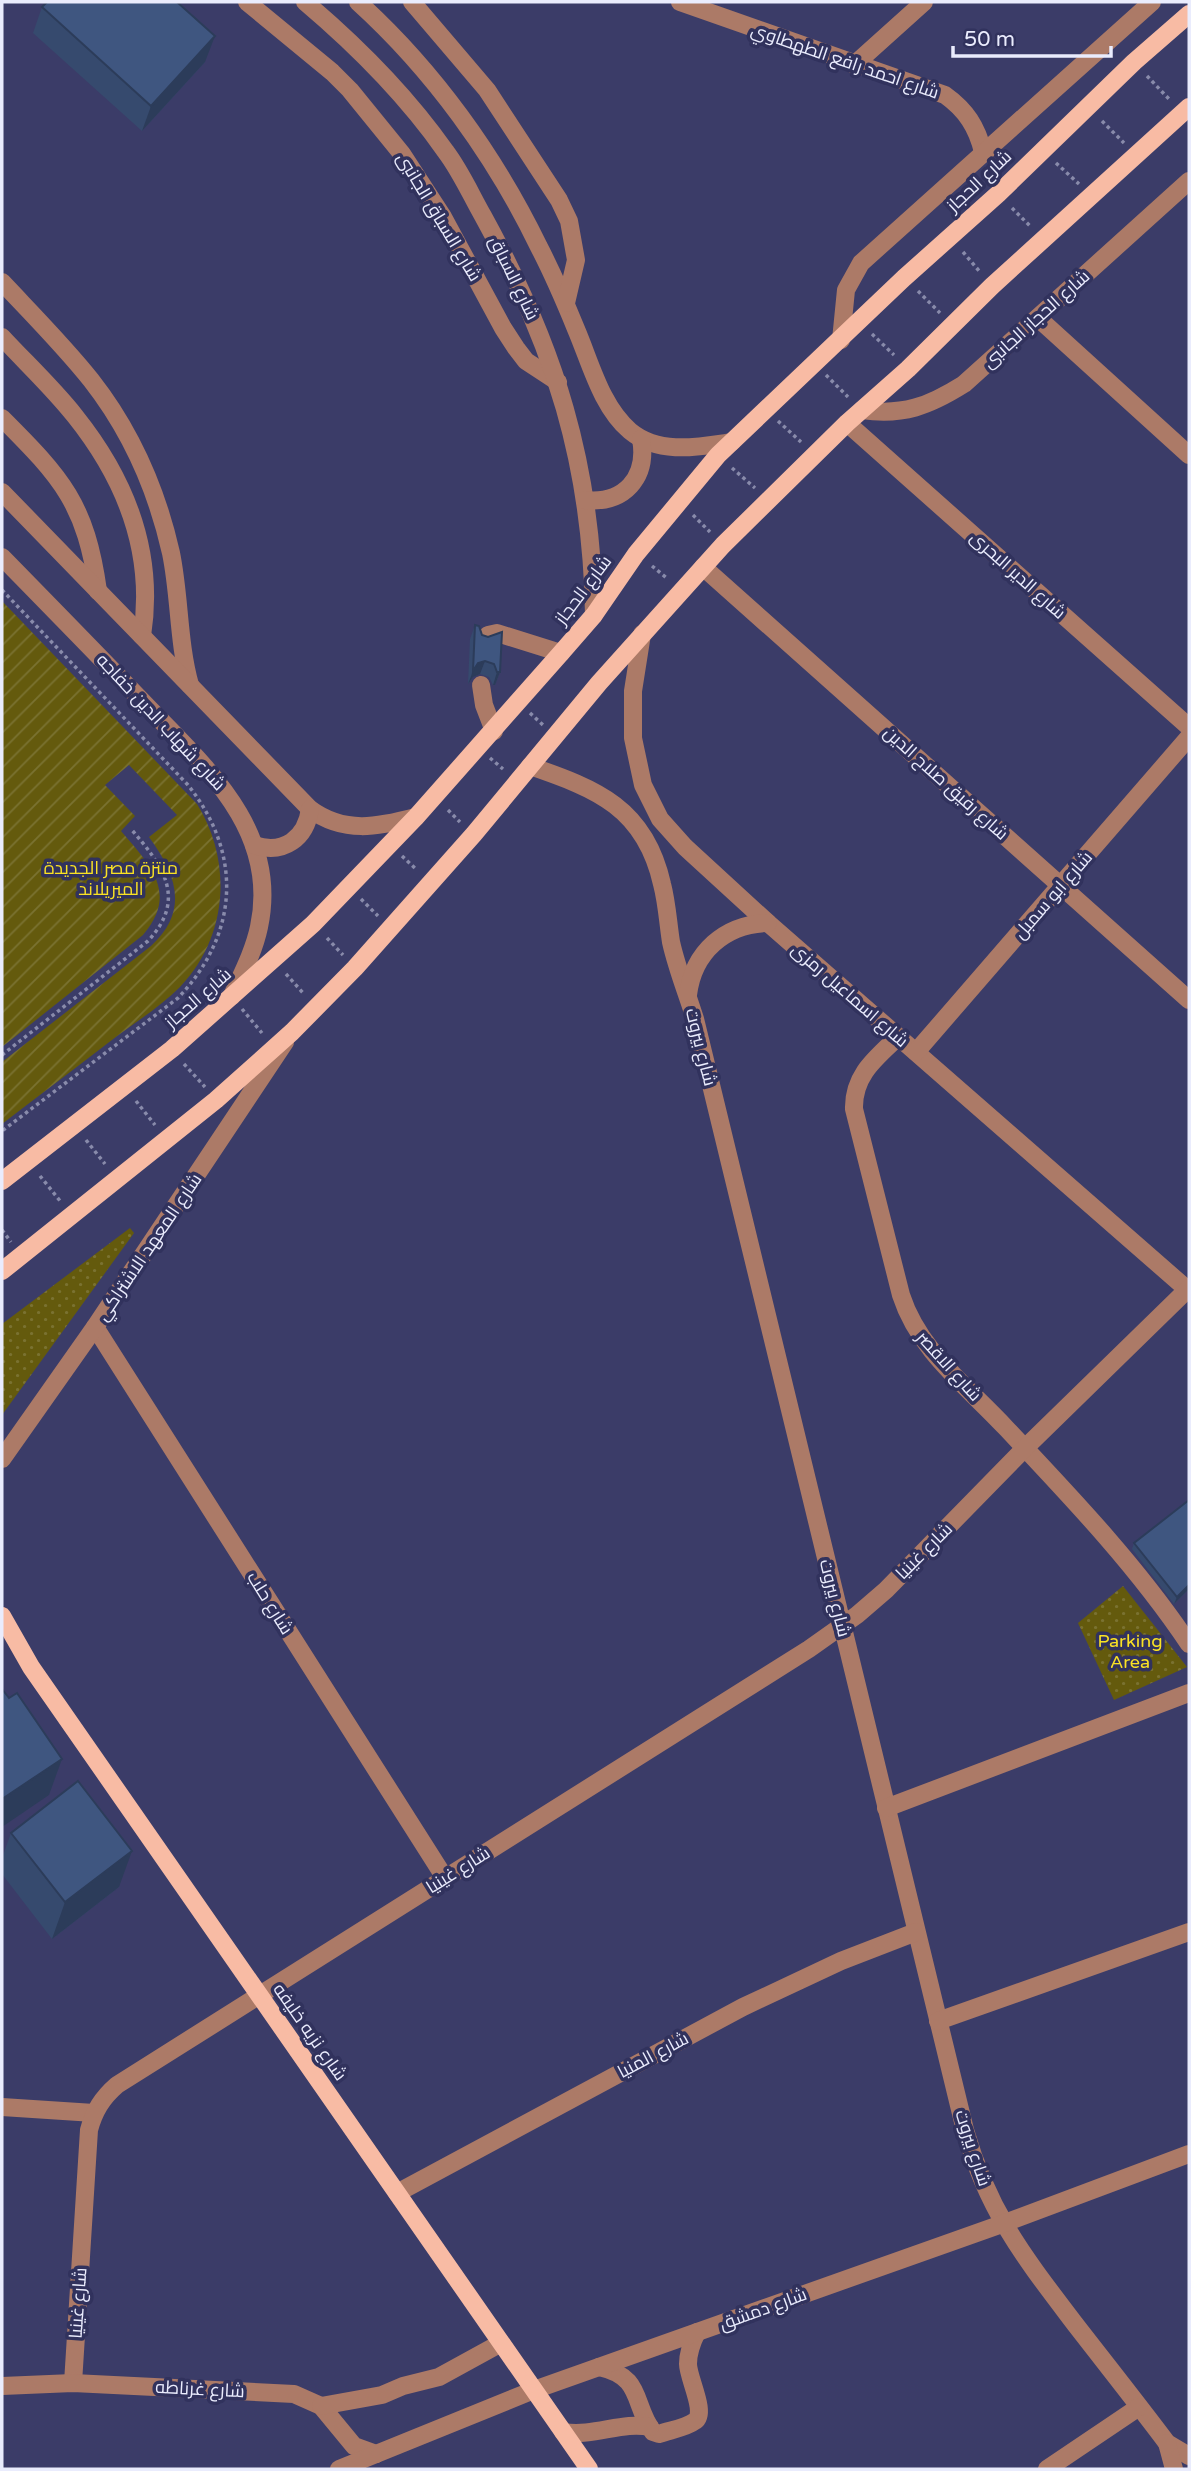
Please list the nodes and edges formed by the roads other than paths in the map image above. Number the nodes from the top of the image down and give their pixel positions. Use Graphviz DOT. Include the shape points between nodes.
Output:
graph roads {
  1 [pos="247,2"];
  2 [pos="304,2"];
  3 [pos="412,2"];
  4 [pos="680,2"];
  5 [pos="924,2"];
  6 [pos="1152,2"];
  7 [pos="361,3"];
  8 [pos="1189,14"];
  9 [pos="854,65"];
  10 [pos="1186,110"];
  11 [pos="983,152"];
  12 [pos="1189,181"];
  13 [pos="2,282"];
  14 [pos="566,303"];
  15 [pos="1038,318"];
  16 [pos="2,337"];
  17 [pos="841,340"];
  18 [pos="558,382"];
  19 [pos="862,410"];
  20 [pos="2,418"];
  21 [pos="847,423"];
  22 [pos="640,439"];
  23 [pos="732,442"];
  24 [pos="1189,455"];
  25 [pos="2,492"];
  26 [pos="585,500"];
  27 [pos="2,557"];
  28 [pos="703,567"];
  29 [pos="98,591"];
  30 [pos="594,615"];
  31 [pos="642,634"];
  32 [pos="142,636"];
  33 [pos="485,639"];
  34 [pos="561,653"];
  35 [pos="190,685"];
  36 [pos="481,685"];
  37 [pos="1189,726"];
  38 [pos="494,731"];
  39 [pos="1189,737"];
  40 [pos="530,766"];
  41 [pos="310,808"];
  42 [pos="416,817"];
  43 [pos="254,845"];
  44 [pos="1061,886"];
  45 [pos="768,923"];
  46 [pos="688,996"];
  47 [pos="232,997"];
  48 [pos="1189,1000"];
  49 [pos="292,1032"];
  50 [pos="898,1037"];
  51 [pos="916,1052"];
  52 [pos="2,1181"];
  53 [pos="2,1270"];
  54 [pos="1189,1290"];
  55 [pos="95,1327"];
  56 [pos="1025,1448"];
  57 [pos="2,1459"];
  58 [pos="2,1616"];
  59 [pos="842,1626"];
  60 [pos="1189,1644"];
  61 [pos="1189,1693"];
  62 [pos="886,1808"];
  63 [pos="445,1878"];
  64 [pos="1189,1931"];
  65 [pos="916,1932"];
  66 [pos="259,1995"];
  67 [pos="938,2021"];
  68 [pos="2,2107"];
  69 [pos="94,2113"];
  70 [pos="1189,2154"];
  71 [pos="397,2193"];
  72 [pos="1002,2224"];
  73 [pos="697,2332"];
  74 [pos="501,2343"];
  75 [pos="599,2367"];
  76 [pos="73,2383"];
  77 [pos="2,2386"];
  78 [pos="534,2390"];
  79 [pos="321,2406"];
  80 [pos="1139,2407"];
  81 [pos="650,2427"];
  82 [pos="563,2432"];
  83 [pos="1167,2443"];
  84 [pos="376,2454"];
  85 [pos="1189,2456"];
  86 [pos="339,2469"];
  87 [pos="589,2469"];
  88 [pos="1047,2469"];
  89 [pos="1174,2469"];
  1 -- 18 [label="street, شارع السباق الجانبى" via="331,72 386,133 431,196 516,348 526,361"];
  2 -- 18 [label="street, شارع السباق" via="378,69 448,153 514,274"];
  3 -- 14 [label="street" via="480,81 559,200 569,221 576,260"];
  4 -- 9 [label="street, شارع احمد رافع الطهطاوي"];
  5 -- 9 [label="street"];
  6 -- 11 [label="street"];
  7 -- 14 [label="street, شارع السباق" via="427,75 485,152"];
  8 -- 17 [label="main road, شارع الحجاز"];
  9 -- 11 [label="street, شارع احمد رافع الطهطاوي" via="951,99 975,125"];
  10 -- 19 [label="main road"];
  11 -- 17 [label="street" via="861,263 846,290"];
  12 -- 15 [label="street, شارع الحجاز الجانبى"];
  13 -- 35 [label="street" via="93,383 138,457 169,547"];
  14 -- 22 [label="street, شارع السباق" via="606,401"];
  15 -- 19 [label="street, شارع الحجاز الجانبى" via="944,396 901,412"];
  15 -- 24 [label="street"];
  16 -- 32 [label="street" via="75,415 116,479 142,549 146,592"];
  17 -- 23 [label="main road, شارع الحجاز"];
  18 -- 26 [label="street, شارع السباق"];
  19 -- 21 [label="main road"];
  20 -- 29 [label="street" via="68,492 86,531"];
  21 -- 28 [label="main road"];
  21 -- 37 [label="street, شارع الدير البحرى"];
  22 -- 23 [label="street" via="671,448"];
  22 -- 26 [label="street" via="642,464 631,486 610,499"];
  23 -- 30 [label="main road, شارع الحجاز" via="636,554"];
  25 -- 29 [label="street"];
  26 -- 30 [label="street, شارع السباق"];
  27 -- 43 [label="street, شارع شهاب الدين خفاجه" via="210,771 233,800"];
  28 -- 31 [label="main road"];
  28 -- 44 [label="street, شارع رفيق صلاح الدين"];
  29 -- 32 [label="street"];
  30 -- 34 [label="main road, شارع الحجاز"];
  31 -- 40 [label="main road"];
  31 -- 45 [label="street, شارع اسماعيل رمزى" via="633,691 633,738 648,799 685,847"];
  32 -- 35 [label="street"];
  33 -- 34 [label="street" via="497,633"];
  34 -- 38 [label="main road, شارع الحجاز"];
  35 -- 41 [label="street"];
  36 -- 38 [label="street"];
  38 -- 42 [label="main road, شارع الحجاز"];
  39 -- 44 [label="street, شارع ابو سمبل"];
  40 -- 46 [label="street, شارع بيروت" via="574,781 606,799 646,838 659,872 674,953"];
  40 -- 49 [label="main road" via="355,968"];
  41 -- 42 [label="street" via="331,821 364,827"];
  41 -- 43 [label="street" via="305,828 290,843 272,849"];
  42 -- 47 [label="main road, شارع الحجاز" via="313,924"];
  43 -- 47 [label="street, شارع شهاب الدين خفاجه" via="261,889 259,927"];
  44 -- 48 [label="street, شارع رفيق صلاح الدين"];
  44 -- 51 [label="street, شارع ابو سمبل"];
  45 -- 46 [label="street" via="732,930 709,946 694,969"];
  45 -- 50 [label="street, شارع اسماعيل رمزى"];
  46 -- 59 [label="street, شارع بيروت"];
  47 -- 52 [label="main road, شارع الحجاز"];
  49 -- 53 [label="main road" via="216,1100"];
  49 -- 55 [label="street, شارع المعهد الاشتراكي"];
  50 -- 51 [label="street, شارع اسماعيل رمزى"];
  50 -- 56 [label="street, شارع الاقصر" via="861,1075 853,1100 901,1295 927,1347"];
  51 -- 54 [label="street, شارع اسماعيل رمزى"];
  54 -- 56 [label="street, شارع غينيا"];
  55 -- 57 [label="street, شارع المعهد الاشتراكي"];
  55 -- 63 [label="street, شارع حلب"];
  56 -- 59 [label="street, شارع غينيا" via="886,1590"];
  56 -- 60 [label="street, شارع الاقصر" via="1116,1551"];
  58 -- 66 [label="main road, شارع نزيه خليفه" via="31,1667"];
  59 -- 62 [label="street, شارع بيروت"];
  59 -- 63 [label="street, شارع غينيا"];
  61 -- 62 [label="street"];
  62 -- 65 [label="street, شارع بيروت"];
  63 -- 66 [label="street, شارع غينيا"];
  64 -- 67 [label="street"];
  65 -- 67 [label="street, شارع بيروت"];
  65 -- 71 [label="street, شارع المنيا" via="816,1972 719,2019"];
  66 -- 69 [label="street, شارع غينيا" via="117,2085"];
  66 -- 71 [label="main road, شارع نزيه خليفه"];
  67 -- 72 [label="street, شارع بيروت" via="968,2144"];
  68 -- 69 [label="street"];
  69 -- 76 [label="street, شارع غينيا" via="88,2139"];
  70 -- 72 [label="street, شارع دمشق"];
  71 -- 74 [label="main road, شارع نزيه خليفه"];
  72 -- 73 [label="street, شارع دمشق"];
  72 -- 80 [label="street, شارع بيروت"];
  73 -- 75 [label="street, شارع دمشق"];
  73 -- 81 [label="street" via="688,2366 700,2415 659,2434"];
  74 -- 78 [label="main road, شارع نزيه خليفه"];
  74 -- 79 [label="street" via="439,2377 382,2395"];
  75 -- 78 [label="street, شارع دمشق"];
  75 -- 81 [label="street" via="617,2373 631,2385"];
  76 -- 77 [label="street, شارع غرناطه"];
  76 -- 79 [label="street, شارع غرناطه" via="286,2393"];
  78 -- 82 [label="main road, شارع نزيه خليفه"];
  78 -- 84 [label="street, شارع دمشق"];
  79 -- 84 [label="street, شارع غرناطه" via="354,2446"];
  80 -- 83 [label="street, شارع بيروت"];
  80 -- 88 [label="street"];
  81 -- 82 [label="street"];
  82 -- 87 [label="main road, شارع نزيه خليفه"];
  83 -- 85 [label="street, شارع بيروت"];
  83 -- 89 [label="street, شارع بيروت"];
  84 -- 86 [label="street, شارع دمشق"];
}
